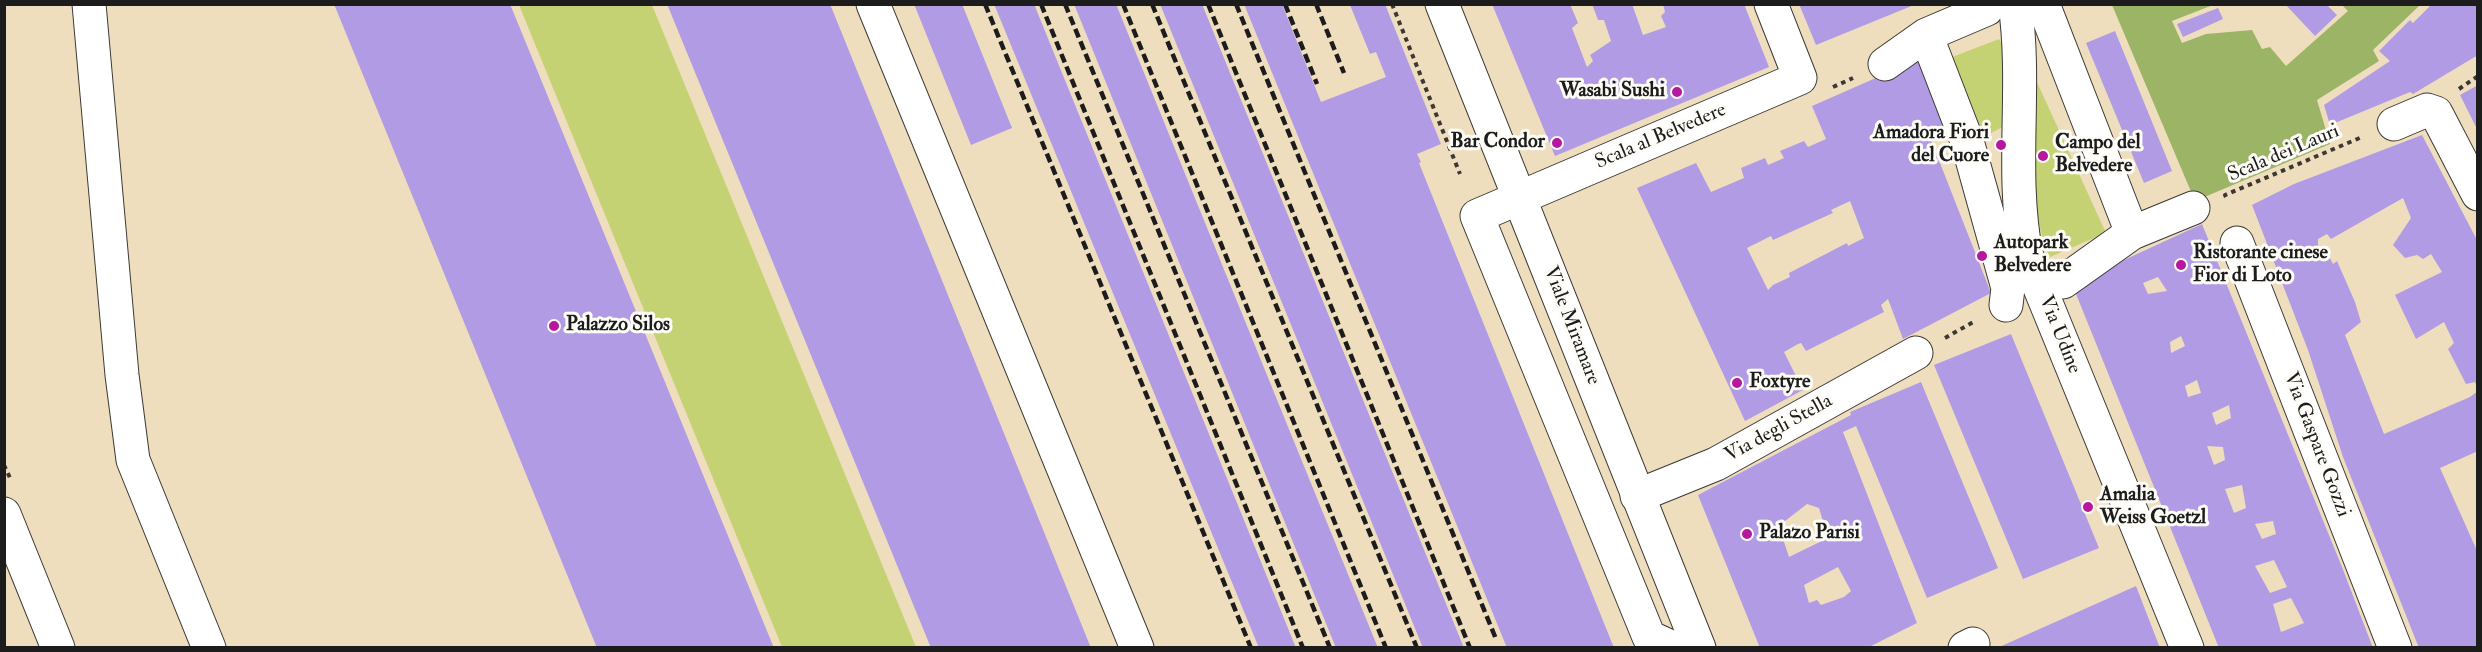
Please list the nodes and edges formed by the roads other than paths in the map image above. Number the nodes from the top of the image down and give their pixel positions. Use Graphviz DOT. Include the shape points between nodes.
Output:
graph roads {
  1 [pos="89,4"];
  2 [pos="873,4"];
  3 [pos="1442,4"];
  4 [pos="1770,4"];
  5 [pos="1987,4"];
  6 [pos="2016,4"];
  7 [pos="2043,4"];
  8 [pos="1926,35"];
  9 [pos="1885,64"];
  10 [pos="2381,130"];
  11 [pos="2478,194"];
  12 [pos="1521,197"];
  13 [pos="2193,208"];
  14 [pos="2132,233"];
  15 [pos="2237,243"];
  16 [pos="2063,282"];
  17 [pos="2010,299"];
  18 [pos="1929,346"];
  19 [pos="1637,496"];
  20 [pos="4,514"];
  21 [pos="58,648"];
  22 [pos="209,648"];
  23 [pos="1137,648"];
  24 [pos="1673,648"];
  25 [pos="1699,648"];
  26 [pos="2187,648"];
  27 [pos="2395,648"];
  1 -- 22 [label="street" via="133,460"];
  2 -- 23 [label="street"];
  3 -- 12 [label="street, Viale Miramare"];
  4 -- 12 [label="street, Scala al Belvedere" via="1800,78"];
  5 -- 8 [label="street" via="1987,9"];
  6 -- 26 [label="street, Via Udine" via="2020,51 2019,215 2026,254"];
  7 -- 14 [label="street"];
  8 -- 9 [label="street"];
  8 -- 17 [label="street" via="1967,141"];
  10 -- 11 [label="street" via="2427,110 2436,113"];
  12 -- 19 [label="street, Viale Miramare"];
  12 -- 24 [label="street, Scala al Belvedere" via="1477,216 1649,638"];
  13 -- 14 [label="street"];
  14 -- 16 [label="street"];
  15 -- 27 [label="street, Via Gaspare Gozzi"];
  18 -- 19 [label="street, Via degli Stella" via="1716,464"];
  19 -- 25 [label="street, Viale Miramare"];
  20 -- 21 [label="street"];
}
